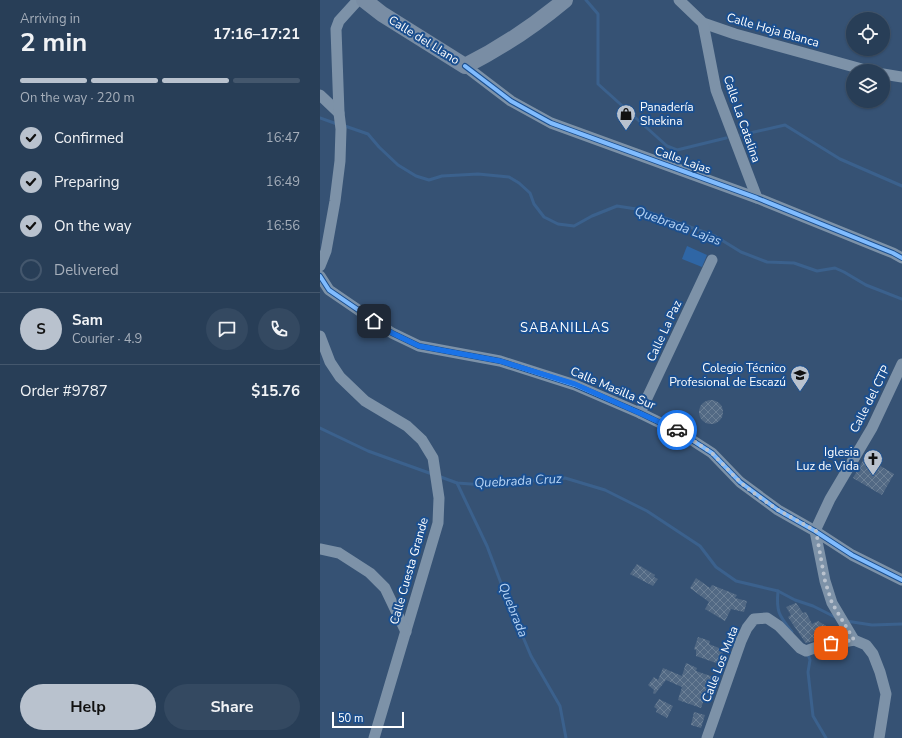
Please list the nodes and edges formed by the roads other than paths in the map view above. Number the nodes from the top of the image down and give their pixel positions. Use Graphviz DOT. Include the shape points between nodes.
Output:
graph roads {
  1 [pos="358,0"];
  2 [pos="364,0"];
  3 [pos="565,0"];
  4 [pos="679,0"];
  5 [pos="703,23"];
  6 [pos="846,65"];
  7 [pos="465,66"];
  8 [pos="890,75"];
  9 [pos="902,77"];
  10 [pos="320,95"];
  11 [pos="339,113"];
  12 [pos="757,198"];
  13 [pos="902,258"];
  14 [pos="712,260"];
  15 [pos="320,266"];
  16 [pos="320,276"];
  17 [pos="320,336"];
  18 [pos="902,364"];
  19 [pos="640,413"];
  20 [pos="816,531"];
  21 [pos="320,549"];
  22 [pos="902,580"];
  23 [pos="406,632"];
  24 [pos="854,640"];
  25 [pos="376,737"];
  26 [pos="707,738"];
  27 [pos="879,738"];
  1 -- 11 [label="street" via="339,21 336,29"];
  2 -- 7 [label="main road, Calle del Llano"];
  3 -- 7 [label="main road, Calle del Llano" via="487,55"];
  4 -- 5 [label="street, Calle Hoja Blanca"];
  5 -- 6 [label="street, Calle Hoja Blanca"];
  5 -- 12 [label="street, Calle La Catalina" via="716,90"];
  7 -- 12 [label="street, Calle Lajas" via="511,101 551,123"];
  8 -- 9 [label="street"];
  10 -- 11 [label="street"];
  11 -- 15 [label="street" via="340,161 336,201 326,251"];
  12 -- 13 [label="street, Calle Lajas"];
  14 -- 19 [label="street, Calle La Paz"];
  16 -- 19 [label="street, Calle Masilla Sur" via="328,290 392,333 419,346 500,361 575,384"];
  17 -- 23 [label="street, Calle Cuesta Grande" via="330,362 340,378 365,401 407,426 422,440 433,458 439,498 438,523"];
  18 -- 20 [label="street, Calle del CTP" via="872,428 830,498"];
  19 -- 20 [label="street, Calle Masilla Sur" via="681,432 712,453 755,494"];
  20 -- 22 [label="street, Calle Masilla Sur" via="852,555"];
  20 -- 24 [label="street" via="825,581 832,603"];
  21 -- 23 [label="street" via="339,552 370,573 385,588"];
  23 -- 25 [label="street, Calle Cuesta Grande"];
  24 -- 26 [label="street, Calle Los Muta" via="809,650 800,648 779,626 767,618 754,619 741,641"];
  24 -- 27 [label="street" via="866,645 872,654 886,694"];
}
